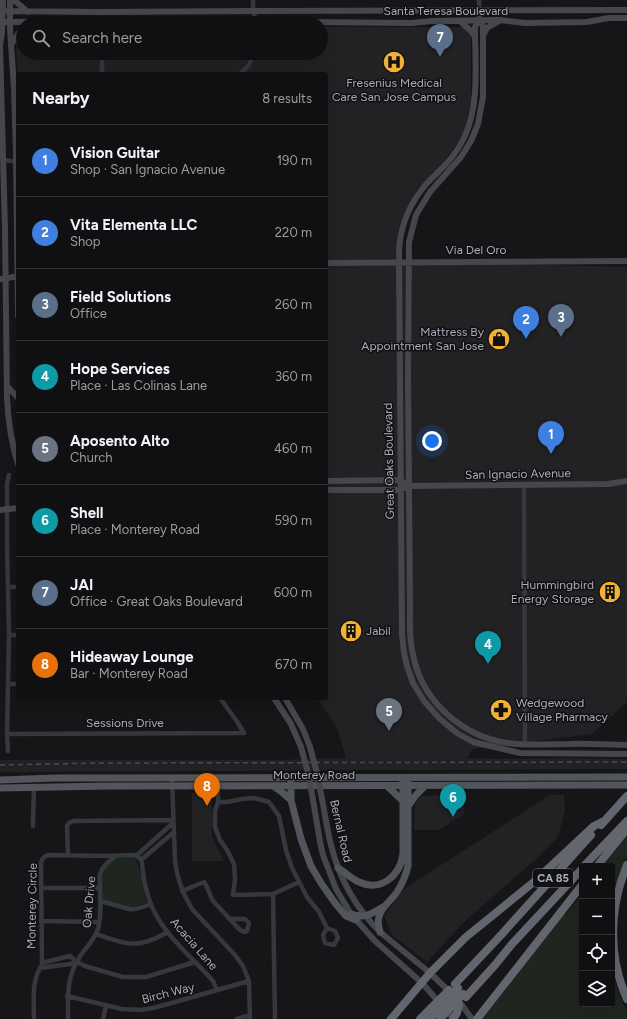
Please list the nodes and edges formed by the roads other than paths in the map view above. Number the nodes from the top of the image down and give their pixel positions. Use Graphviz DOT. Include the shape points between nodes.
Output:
graph roads {
  1 [pos="3,0"];
  2 [pos="10,0"];
  3 [pos="14,0"];
  4 [pos="253,0"];
  5 [pos="479,0"];
  6 [pos="627,10"];
  7 [pos="1,11"];
  8 [pos="10,11"];
  9 [pos="253,11"];
  10 [pos="479,11"];
  11 [pos="28,12"];
  12 [pos="254,16"];
  13 [pos="627,18"];
  14 [pos="460,20"];
  15 [pos="479,20"];
  16 [pos="500,20"];
  17 [pos="1,22"];
  18 [pos="10,22"];
  19 [pos="16,22"];
  20 [pos="328,22"];
  21 [pos="16,37"];
  22 [pos="475,37"];
  23 [pos="483,37"];
  24 [pos="0,44"];
  25 [pos="11,45"];
  26 [pos="102,60"];
  27 [pos="251,60"];
  28 [pos="102,72"];
  29 [pos="242,72"];
  30 [pos="16,137"];
  31 [pos="4,160"];
  32 [pos="16,162"];
  33 [pos="627,261"];
  34 [pos="328,262"];
  35 [pos="399,262"];
  36 [pos="408,262"];
  37 [pos="3,275"];
  38 [pos="16,276"];
  39 [pos="400,372"];
  40 [pos="408,376"];
  41 [pos="7,386"];
  42 [pos="16,396"];
  43 [pos="16,457"];
  44 [pos="9,475"];
  45 [pos="400,480"];
  46 [pos="328,481"];
  47 [pos="627,481"];
  48 [pos="524,484"];
  49 [pos="409,486"];
  50 [pos="328,490"];
  51 [pos="400,490"];
  52 [pos="16,508"];
  53 [pos="0,510"];
  54 [pos="8,510"];
  55 [pos="8,587"];
  56 [pos="16,587"];
  57 [pos="402,588"];
  58 [pos="410,588"];
  59 [pos="9,635"];
  60 [pos="16,635"];
  61 [pos="8,684"];
  62 [pos="16,684"];
  63 [pos="221,700"];
  64 [pos="275,700"];
  65 [pos="286,700"];
  66 [pos="7,734"];
  67 [pos="525,744"];
  68 [pos="627,745"];
  69 [pos="506,750"];
  70 [pos="8,751"];
  71 [pos="627,754"];
  72 [pos="292,777"];
  73 [pos="406,777"];
  74 [pos="627,777"];
  75 [pos="172,778"];
  76 [pos="0,780"];
  77 [pos="627,785"];
  78 [pos="172,786"];
  79 [pos="218,786"];
  80 [pos="273,786"];
  81 [pos="291,786"];
  82 [pos="387,786"];
  83 [pos="406,786"];
  84 [pos="426,786"];
  85 [pos="34,787"];
  86 [pos="0,788"];
  87 [pos="625,798"];
  88 [pos="291,800"];
  89 [pos="218,802"];
  90 [pos="406,803"];
  91 [pos="604,821"];
  92 [pos="627,821"];
  93 [pos="173,822"];
  94 [pos="33,826"];
  95 [pos="627,829"];
  96 [pos="174,832"];
  97 [pos="68,855"];
  98 [pos="137,855"];
  99 [pos="116,856"];
  100 [pos="141,863"];
  101 [pos="587,863"];
  102 [pos="600,863"];
  103 [pos="627,865"];
  104 [pos="338,868"];
  105 [pos="579,872"];
  106 [pos="299,882"];
  107 [pos="41,888"];
  108 [pos="100,888"];
  109 [pos="579,889"];
  110 [pos="182,891"];
  111 [pos="272,894"];
  112 [pos="100,901"];
  113 [pos="151,904"];
  114 [pos="386,904"];
  115 [pos="351,914"];
  116 [pos="366,916"];
  117 [pos="231,919"];
  118 [pos="356,920"];
  119 [pos="41,921"];
  120 [pos="100,922"];
  121 [pos="328,928"];
  122 [pos="168,932"];
  123 [pos="380,932"];
  124 [pos="96,934"];
  125 [pos="77,962"];
  126 [pos="195,962"];
  127 [pos="42,963"];
  128 [pos="40,968"];
  129 [pos="430,973"];
  130 [pos="249,981"];
  131 [pos="422,983"];
  132 [pos="217,990"];
  133 [pos="67,996"];
  134 [pos="465,996"];
  135 [pos="627,1000"];
  136 [pos="458,1005"];
  137 [pos="106,1006"];
  138 [pos="434,1015"];
  139 [pos="250,1017"];
  140 [pos="34,1019"];
  141 [pos="68,1019"];
  142 [pos="103,1019"];
  143 [pos="237,1019"];
  144 [pos="275,1019"];
  145 [pos="391,1019"];
  146 [pos="420,1019"];
  147 [pos="446,1019"];
  148 [pos="453,1019"];
  149 [pos="472,1019"];
  150 [pos="477,1019"];
  1 -- 7 [label="main road"];
  2 -- 8 [label="main road"];
  3 -- 11 [label="main road"];
  4 -- 9 [label="street"];
  5 -- 10 [label="street"];
  6 -- 10 [label="main road, Santa Teresa Boulevard"];
  7 -- 8 [label="main road, Santa Teresa Boulevard"];
  7 -- 17 [label="main road"];
  8 -- 11 [label="main road, Santa Teresa Boulevard"];
  8 -- 18 [label="main road"];
  9 -- 10 [label="main road, Santa Teresa Boulevard"];
  9 -- 11 [label="main road, Santa Teresa Boulevard"];
  9 -- 12 [label="street"];
  10 -- 15 [label="main road, Great Oaks Boulevard"];
  13 -- 16 [label="main road, Santa Teresa Boulevard" via="587,22 525,23"];
  14 -- 15 [label="main road, Santa Teresa Boulevard"];
  14 -- 20 [label="main road, Santa Teresa Boulevard" via="412,23"];
  14 -- 22 [label="main road"];
  15 -- 16 [label="main road, Santa Teresa Boulevard"];
  15 -- 22 [label="main road, Great Oaks Boulevard" via="475,27"];
  15 -- 23 [label="main road, Great Oaks Boulevard"];
  16 -- 23 [label="main road" via="487,28"];
  17 -- 18 [label="main road, Santa Teresa Boulevard"];
  17 -- 24 [label="main road"];
  18 -- 19 [label="main road, Santa Teresa Boulevard"];
  18 -- 25 [label="main road"];
  21 -- 25 [label="main road"];
  22 -- 35 [label="main road, Great Oaks Boulevard" via="475,96 471,121 455,153 423,187 409,211 400,242"];
  23 -- 36 [label="main road, Great Oaks Boulevard" via="483,97 478,124 461,157 430,192 416,215 409,242"];
  24 -- 31 [label="main road"];
  25 -- 30 [label="main road"];
  26 -- 28 [label="street"];
  27 -- 29 [label="street"];
  31 -- 32 [label="street"];
  31 -- 37 [label="main road"];
  33 -- 36 [label="main road, Via Del Oro"];
  34 -- 35 [label="main road, Via Del Oro"];
  35 -- 36 [label="main road, Via Del Oro"];
  35 -- 39 [label="main road, Great Oaks Boulevard"];
  36 -- 40 [label="main road, Great Oaks Boulevard"];
  37 -- 38 [label="main road"];
  37 -- 41 [label="main road"];
  39 -- 40 [label="main road"];
  39 -- 45 [label="main road, Great Oaks Boulevard"];
  40 -- 49 [label="main road, Great Oaks Boulevard"];
  41 -- 42 [label="main road"];
  41 -- 43 [label="main road" via="9,428"];
  44 -- 54 [label="street"];
  45 -- 46 [label="main road"];
  45 -- 49 [label="main road"];
  45 -- 51 [label="main road, Great Oaks Boulevard"];
  47 -- 48 [label="main road, San Ignacio Avenue" via="608,484"];
  48 -- 49 [label="main road, San Ignacio Avenue"];
  48 -- 67 [label="street"];
  49 -- 51 [label="main road, San Ignacio Avenue"];
  49 -- 58 [label="main road, Great Oaks Boulevard"];
  50 -- 51 [label="main road, San Ignacio Avenue"];
  51 -- 57 [label="main road, Great Oaks Boulevard"];
  52 -- 54 [label="main road"];
  53 -- 54 [label="main road"];
  54 -- 55 [label="street"];
  55 -- 56 [label="street"];
  55 -- 59 [label="street"];
  57 -- 58 [label="main road"];
  57 -- 69 [label="main road, Great Oaks Boulevard" via="404,653 416,687 440,719 457,732 473,742"];
  58 -- 67 [label="main road, Great Oaks Boulevard" via="412,652 419,674 431,696 450,718 471,732 498,742"];
  59 -- 60 [label="street"];
  59 -- 61 [label="street"];
  61 -- 62 [label="street"];
  61 -- 66 [label="street"];
  63 -- 66 [label="street, Sessions Drive" via="244,733"];
  64 -- 115 [label="main road, Bernal Road, bridge" via="291,724 301,747 323,855 336,889"];
  65 -- 104 [label="main road, Bernal Road, bridge" via="310,747"];
  66 -- 70 [label="street"];
  67 -- 68 [label="main road, Great Oaks Boulevard"];
  67 -- 69 [label="main road" via="521,748"];
  69 -- 71 [label="main road, Great Oaks Boulevard" via="520,753"];
  72 -- 73 [label="main road, Monterey Road"];
  72 -- 75 [label="main road, Monterey Road"];
  72 -- 81 [label="main road"];
  73 -- 74 [label="main road, Monterey Road"];
  73 -- 83 [label="main road"];
  75 -- 76 [label="main road, Monterey Road"];
  75 -- 78 [label="street"];
  77 -- 84 [label="main road, Monterey Road"];
  78 -- 79 [label="main road, Monterey Road"];
  78 -- 85 [label="main road, Monterey Road"];
  78 -- 93 [label="street"];
  79 -- 80 [label="main road, Monterey Road"];
  79 -- 89 [label="street"];
  80 -- 81 [label="main road, Monterey Road"];
  80 -- 88 [label="main road"];
  81 -- 82 [label="main road, Monterey Road"];
  81 -- 88 [label="main road"];
  82 -- 83 [label="main road, Monterey Road"];
  82 -- 90 [label="main road"];
  83 -- 84 [label="main road, Monterey Road"];
  83 -- 90 [label="main road"];
  84 -- 90 [label="main road"];
  85 -- 86 [label="main road, Monterey Road"];
  85 -- 94 [label="street"];
  87 -- 91 [label="highway, CA 85"];
  88 -- 118 [label="main road" via="300,839 315,874 346,916"];
  89 -- 106 [label="street" via="254,798 270,802 279,816 286,850"];
  89 -- 111 [label="street" via="215,827 234,864 233,895"];
  90 -- 104 [label="main road" via="403,854 400,866 390,879 368,885"];
  90 -- 114 [label="main road" via="408,866 401,885"];
  91 -- 129 [label="highway" via="594,826 535,881 466,937"];
  91 -- 138 [label="highway, CA 85, bridge" via="472,966"];
  92 -- 101 [label="highway, CA 85"];
  93 -- 96 [label="street"];
  93 -- 97 [label="street" via="73,821 67,826"];
  93 -- 98 [label="street"];
  95 -- 102 [label="highway"];
  96 -- 100 [label="street"];
  96 -- 110 [label="street" via="176,869"];
  97 -- 99 [label="street"];
  97 -- 107 [label="street, Monterey Circle" via="48,855 41,860"];
  98 -- 99 [label="street"];
  98 -- 100 [label="street"];
  99 -- 108 [label="street, Oak Drive" via="106,864 100,874"];
  100 -- 113 [label="street, Acacia Lane"];
  103 -- 135 [label="highway" via="617,897 613,940 616,967"];
  104 -- 116 [label="main road, Bernal Road" via="350,894"];
  105 -- 134 [label="highway, CA 85"];
  106 -- 111 [label="street"];
  106 -- 121 [label="street"];
  107 -- 108 [label="street"];
  107 -- 119 [label="street, Monterey Circle"];
  108 -- 112 [label="street, Oak Drive"];
  109 -- 150 [label="highway"];
  110 -- 117 [label="street" via="204,882 213,901"];
  110 -- 130 [label="street" via="196,913 243,966"];
  111 -- 144 [label="street"];
  112 -- 113 [label="street" via="134,910"];
  112 -- 120 [label="street, Oak Drive"];
  113 -- 122 [label="street, Acacia Lane"];
  114 -- 116 [label="main road"];
  114 -- 123 [label="main road" via="378,918"];
  115 -- 116 [label="main road"];
  115 -- 118 [label="main road, Bernal Road"];
  116 -- 123 [label="main road, Bernal Road"];
  118 -- 131 [label="main road, Bernal Road" via="383,949"];
  119 -- 120 [label="street"];
  119 -- 127 [label="street, Monterey Circle"];
  120 -- 124 [label="street, Oak Drive"];
  122 -- 124 [label="street" via="135,944"];
  122 -- 126 [label="street, Acacia Lane"];
  123 -- 129 [label="main road, Bernal Road"];
  124 -- 125 [label="street, Oak Drive"];
  125 -- 126 [label="street" via="123,977 146,977"];
  125 -- 127 [label="street" via="70,956"];
  125 -- 128 [label="street"];
  125 -- 133 [label="street, Oak Drive" via="71,975"];
  126 -- 132 [label="street, Acacia Lane" via="213,981"];
  127 -- 128 [label="street, Monterey Circle"];
  128 -- 140 [label="street, Monterey Circle" via="34,988"];
  129 -- 131 [label="highway"];
  129 -- 149 [label="main road, Bernal Road" via="455,997"];
  130 -- 132 [label="street, Birch Way"];
  130 -- 139 [label="street"];
  131 -- 145 [label="highway"];
  131 -- 148 [label="main road, Bernal Road"];
  132 -- 137 [label="street, Birch Way" via="147,1009 132,1010"];
  133 -- 137 [label="street, Birch Way"];
  133 -- 141 [label="street, Oak Drive"];
  134 -- 136 [label="highway"];
  134 -- 138 [label="highway, bridge"];
  136 -- 147 [label="highway"];
  136 -- 148 [label="highway, bridge"];
  137 -- 142 [label="street"];
  138 -- 146 [label="highway, CA 85"];
  139 -- 143 [label="street"];
}
